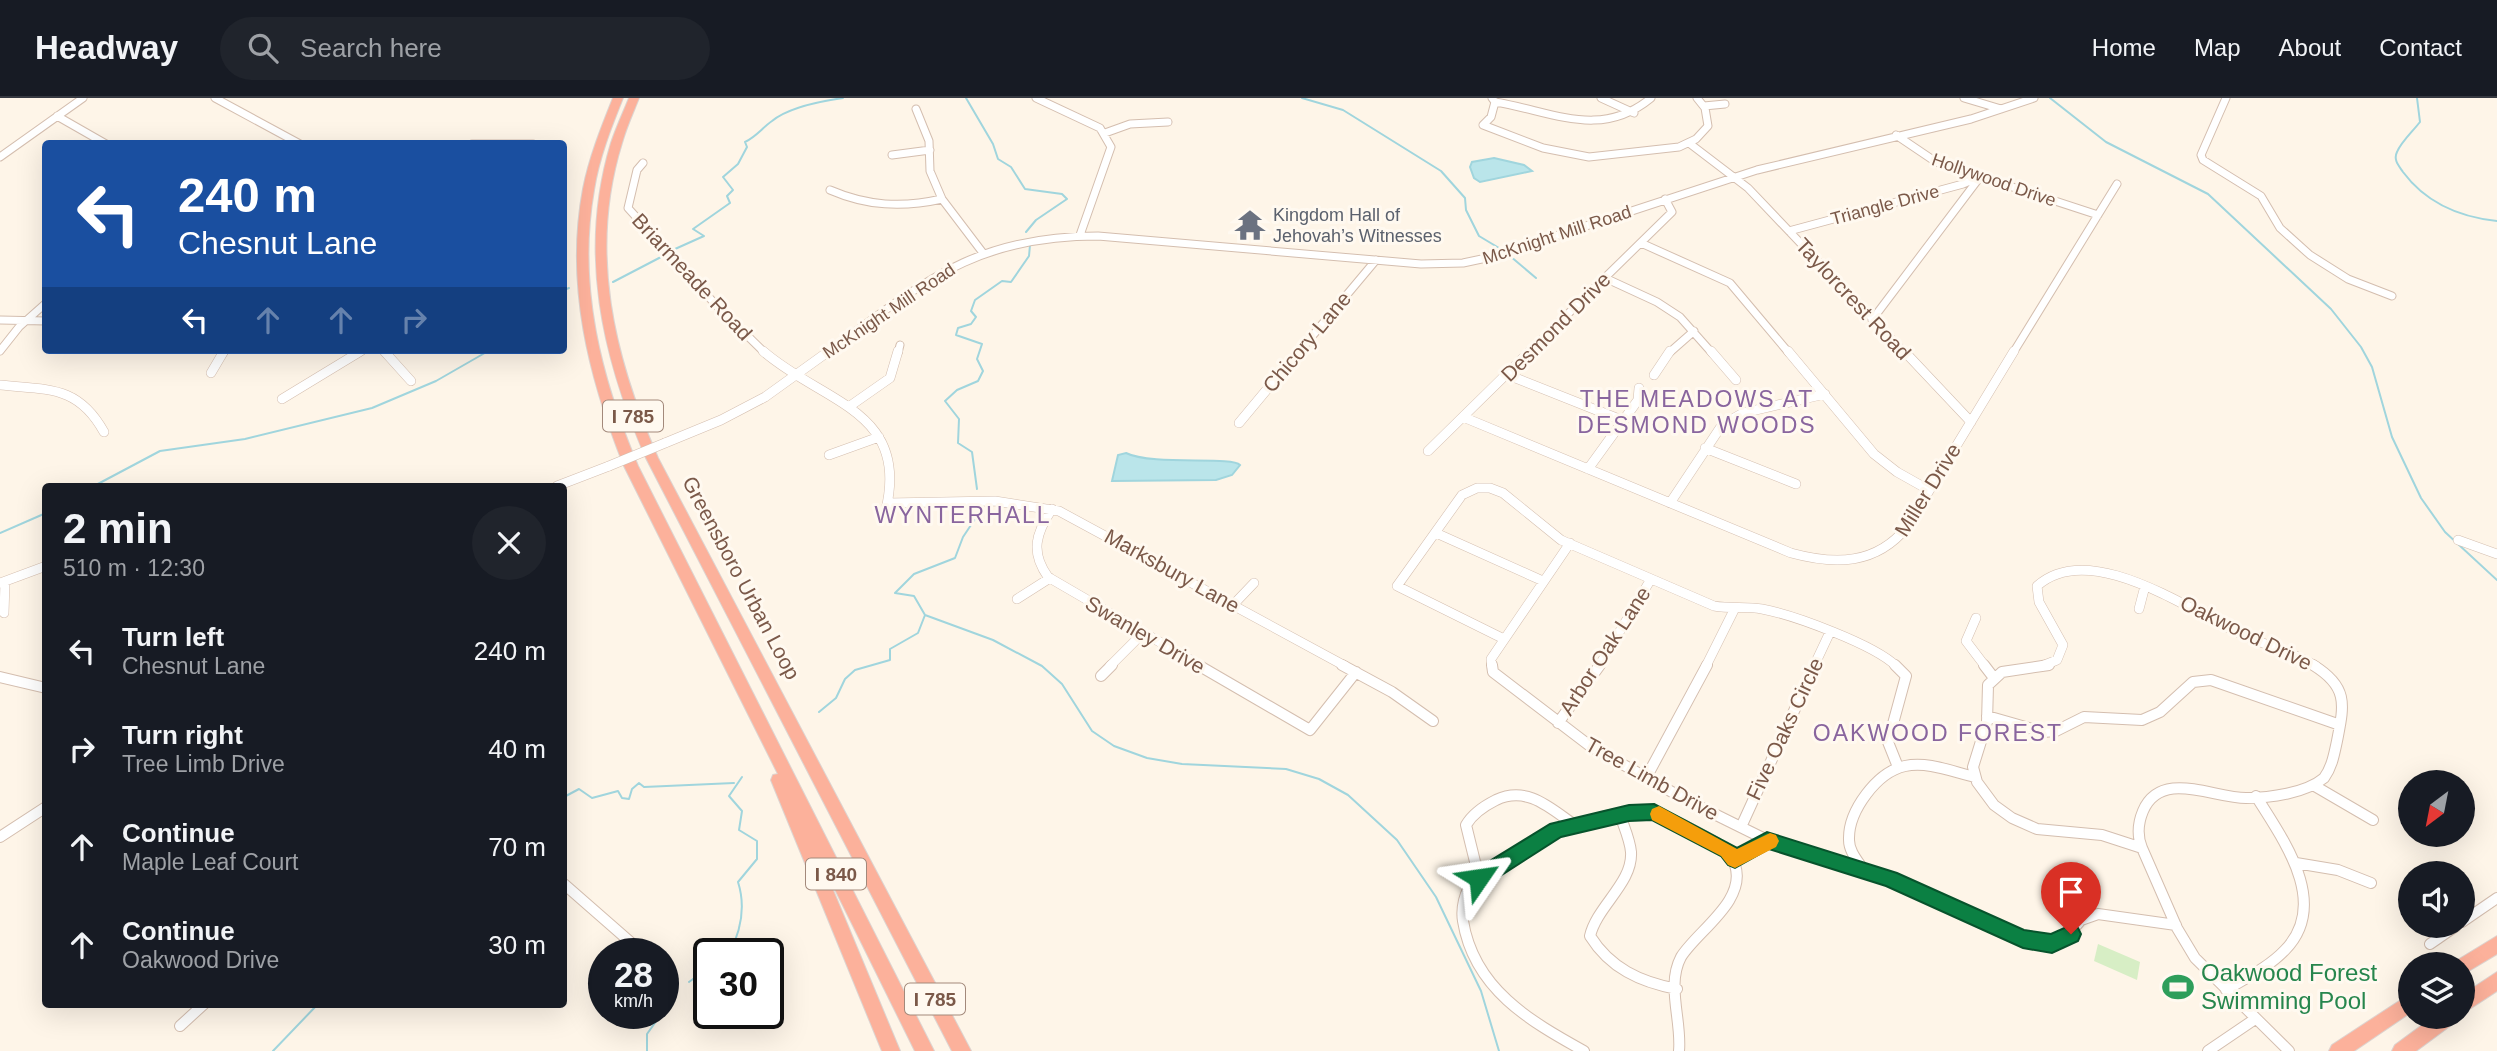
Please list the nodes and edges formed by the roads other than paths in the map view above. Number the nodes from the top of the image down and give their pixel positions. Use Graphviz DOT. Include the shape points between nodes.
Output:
graph roads {
  1 [pos="83,98"];
  2 [pos="215,98"];
  3 [pos="618,98"];
  4 [pos="634,98"];
  5 [pos="1036,98"];
  6 [pos="1601,98"];
  7 [pos="1651,98"];
  8 [pos="1697,98"];
  9 [pos="1964,98"];
  10 [pos="2034,98"];
  11 [pos="2226,98"];
  12 [pos="1493,100"];
  13 [pos="1725,104"];
  14 [pos="1704,106"];
  15 [pos="916,109"];
  16 [pos="2001,109"];
  17 [pos="1634,113"];
  18 [pos="57,116"];
  19 [pos="1168,122"];
  20 [pos="1105,133"];
  21 [pos="1896,135"];
  22 [pos="99,140"];
  23 [pos="293,140"];
  24 [pos="1689,143"];
  25 [pos="930,150"];
  26 [pos="892,155"];
  27 [pos="0,157"];
  28 [pos="643,163"];
  29 [pos="1736,176"];
  30 [pos="1980,176"];
  31 [pos="2117,184"];
  32 [pos="830,190"];
  33 [pos="1665,199"];
  34 [pos="942,200"];
  35 [pos="2098,215"];
  36 [pos="1789,231"];
  37 [pos="1080,235"];
  38 [pos="1641,243"];
  39 [pos="983,253"];
  40 [pos="1376,260"];
  41 [pos="1605,278"];
  42 [pos="2392,296"];
  43 [pos="42,306"];
  44 [pos="0,320"];
  45 [pos="42,320"];
  46 [pos="1872,320"];
  47 [pos="25,321"];
  48 [pos="1694,331"];
  49 [pos="900,345"];
  50 [pos="0,351"];
  51 [pos="223,354"];
  52 [pos="356,354"];
  53 [pos="387,354"];
  54 [pos="211,373"];
  55 [pos="1508,375"];
  56 [pos="1654,375"];
  57 [pos="794,376"];
  58 [pos="1736,380"];
  59 [pos="411,381"];
  60 [pos="0,385"];
  61 [pos="1639,388"];
  62 [pos="1825,394"];
  63 [pos="282,398"];
  64 [pos="850,406"];
  65 [pos="1463,417"];
  66 [pos="1624,421"];
  67 [pos="1971,422"];
  68 [pos="1239,423"];
  69 [pos="104,432"];
  70 [pos="879,437"];
  71 [pos="1705,448"];
  72 [pos="1428,451"];
  73 [pos="829,455"];
  74 [pos="1588,469"];
  75 [pos="565,483"];
  76 [pos="1796,484"];
  77 [pos="1929,490"];
  78 [pos="1670,503"];
  79 [pos="1052,509"];
  80 [pos="1436,533"];
  81 [pos="2458,540"];
  82 [pos="1570,544"];
  83 [pos="2497,554"];
  84 [pos="42,568"];
  85 [pos="1050,578"];
  86 [pos="1651,579"];
  87 [pos="1543,581"];
  88 [pos="3,583"];
  89 [pos="1254,583"];
  90 [pos="2145,586"];
  91 [pos="1017,599"];
  92 [pos="1233,605"];
  93 [pos="2139,609"];
  94 [pos="1734,610"];
  95 [pos="4,613"];
  96 [pos="1976,618"];
  97 [pos="1830,632"];
  98 [pos="1142,634"];
  99 [pos="1504,639"];
  100 [pos="1356,672"];
  101 [pos="1101,676"];
  102 [pos="0,677"];
  103 [pos="1994,678"];
  104 [pos="42,687"];
  105 [pos="747,697"];
  106 [pos="1987,716"];
  107 [pos="1433,721"];
  108 [pos="1558,723"];
  109 [pos="2340,725"];
  110 [pos="1898,768"];
  111 [pos="1976,777"];
  112 [pos="1646,778"];
  113 [pos="2313,785"];
  114 [pos="2256,796"];
  115 [pos="42,810"];
  116 [pos="1620,815"];
  117 [pos="2373,820"];
  118 [pos="1576,825"];
  119 [pos="1741,827"];
  120 [pos="0,838"];
  121 [pos="1767,840"];
  122 [pos="2143,849"];
  123 [pos="1735,859"];
  124 [pos="2296,863"];
  125 [pos="1863,869"];
  126 [pos="1479,878"];
  127 [pos="2371,883"];
  128 [pos="567,887"];
  129 [pos="2497,898"];
  130 [pos="2475,913"];
  131 [pos="2176,925"];
  132 [pos="626,938"];
  133 [pos="2439,938"];
  134 [pos="2430,944"];
  135 [pos="2497,944"];
  136 [pos="851,953"];
  137 [pos="2475,958"];
  138 [pos="2497,980"];
  139 [pos="1677,989"];
  140 [pos="2226,990"];
  141 [pos="2475,996"];
  142 [pos="200,1008"];
  143 [pos="2398,1010"];
  144 [pos="2255,1019"];
  145 [pos="180,1026"];
  146 [pos="2431,1029"];
  147 [pos="2436,1029"];
  148 [pos="891,1051"];
  149 [pos="899,1051"];
  150 [pos="925,1051"];
  151 [pos="962,1051"];
  152 [pos="1584,1051"];
  153 [pos="1679,1051"];
  154 [pos="2208,1051"];
  155 [pos="2289,1051"];
  156 [pos="2338,1051"];
  157 [pos="2401,1051"];
  158 [pos="2415,1051"];
  1 -- 18 [label="street"];
  2 -- 23 [label="street"];
  3 -- 105 [label="highway, I 785" via="594,165 582,231 582,285 593,362 626,455"];
  4 -- 151 [label="highway, Greensboro Urban Loop / I 785" via="609,171 600,246 605,318 625,396 652,458"];
  5 -- 20 [label="street"];
  6 -- 17 [label="street"];
  7 -- 17 [label="street"];
  8 -- 14 [label="street"];
  9 -- 16 [label="street"];
  10 -- 16 [label="street, McKnight Mill Road"];
  11 -- 42 [label="street" via="2201,155 2203,160 2261,196 2280,228 2310,255 2348,279"];
  12 -- 17 [label="street" via="1588,122"];
  12 -- 24 [label="street" via="1491,117 1483,125 1550,150 1589,157"];
  13 -- 14 [label="street"];
  14 -- 24 [label="street" via="1708,126"];
  15 -- 25 [label="street"];
  16 -- 21 [label="street, McKnight Mill Road"];
  18 -- 22 [label="street"];
  18 -- 27 [label="street"];
  19 -- 20 [label="street" via="1130,124"];
  20 -- 37 [label="street" via="1111,147 1109,159"];
  21 -- 29 [label="street, McKnight Mill Road"];
  21 -- 30 [label="street, Hollywood Drive" via="1930,159"];
  24 -- 29 [label="street, Taylorcrest Road"];
  25 -- 26 [label="street"];
  25 -- 34 [label="street" via="930,171"];
  28 -- 57 [label="street, Briarmeade Road" via="628,208 728,318"];
  29 -- 33 [label="street, McKnight Mill Road"];
  29 -- 36 [label="street, Taylorcrest Road"];
  30 -- 35 [label="street, Hollywood Drive"];
  30 -- 36 [label="street, Triangle Drive"];
  30 -- 46 [label="street"];
  31 -- 35 [label="street, Miller Drive"];
  32 -- 34 [label="street" via="878,206"];
  33 -- 38 [label="street, Desmond Drive" via="1672,212"];
  33 -- 40 [label="street, McKnight Mill Road" via="1472,261 1421,264"];
  34 -- 39 [label="street"];
  35 -- 67 [label="street, Miller Drive"];
  36 -- 46 [label="street, Taylorcrest Road"];
  37 -- 39 [label="street, McKnight Mill Road" via="1033,239"];
  37 -- 40 [label="street, McKnight Mill Road"];
  38 -- 41 [label="street, Desmond Drive"];
  38 -- 62 [label="street" via="1730,283"];
  39 -- 57 [label="street, McKnight Mill Road" via="937,274"];
  40 -- 68 [label="street, Chicory Lane"];
  41 -- 48 [label="street" via="1657,302"];
  41 -- 55 [label="street, Desmond Drive"];
  43 -- 47 [label="street"];
  44 -- 47 [label="street"];
  45 -- 47 [label="street"];
  46 -- 67 [label="street, Taylorcrest Road"];
  47 -- 50 [label="street"];
  48 -- 56 [label="street" via="1670,351"];
  48 -- 58 [label="street"];
  49 -- 64 [label="street" via="890,377"];
  51 -- 54 [label="street"];
  52 -- 63 [label="street"];
  53 -- 59 [label="street"];
  55 -- 65 [label="street, Desmond Drive"];
  55 -- 66 [label="street"];
  57 -- 64 [label="street"];
  57 -- 75 [label="street, McKnight Mill Road, bridge" via="738,412"];
  60 -- 69 [label="street" via="49,388 79,398 94,410"];
  61 -- 66 [label="street" via="1641,396"];
  62 -- 71 [label="street" via="1732,418"];
  62 -- 77 [label="street" via="1885,464"];
  64 -- 70 [label="street"];
  65 -- 72 [label="street, Desmond Drive"];
  65 -- 74 [label="street, Miller Drive"];
  66 -- 74 [label="street"];
  67 -- 77 [label="street, Miller Drive"];
  70 -- 73 [label="street"];
  70 -- 79 [label="street, Marksbury Lane" via="892,476 887,508 994,500"];
  71 -- 76 [label="street"];
  71 -- 78 [label="street"];
  74 -- 78 [label="street, Miller Drive"];
  77 -- 78 [label="street, Miller Drive" via="1889,548 1840,561 1791,553"];
  79 -- 85 [label="street" via="1034,542 1035,556"];
  79 -- 92 [label="street, Marksbury Lane" via="1079,519"];
  80 -- 82 [label="street" via="1462,495 1485,488 1519,502 1543,528"];
  80 -- 87 [label="street"];
  80 -- 99 [label="street" via="1397,586"];
  81 -- 83 [label="street"];
  82 -- 86 [label="street"];
  82 -- 87 [label="street, Tree Limb Drive"];
  84 -- 88 [label="street"];
  85 -- 91 [label="street"];
  85 -- 98 [label="street, Swanley Drive"];
  86 -- 94 [label="street"];
  86 -- 108 [label="street, Arbor Oak Lane" via="1590,682"];
  87 -- 99 [label="street, Tree Limb Drive"];
  88 -- 95 [label="street"];
  89 -- 92 [label="street"];
  90 -- 93 [label="street"];
  90 -- 103 [label="street, Oakwood Drive" via="2098,572 2044,579 2036,596 2063,643 2061,654 2053,663 2006,670"];
  90 -- 109 [label="street, Oakwood Drive" via="2316,666 2340,691 2344,702"];
  92 -- 100 [label="street, Marksbury Lane"];
  94 -- 97 [label="street" via="1761,608"];
  94 -- 112 [label="street"];
  96 -- 103 [label="street" via="1966,641"];
  97 -- 110 [label="street" via="1883,654 1906,676 1886,740"];
  97 -- 119 [label="street, Five Oaks Circle"];
  98 -- 100 [label="street, Swanley Drive" via="1310,730"];
  98 -- 101 [label="street"];
  99 -- 108 [label="street, Tree Limb Drive" via="1491,659 1493,672"];
  100 -- 107 [label="street, Marksbury Lane"];
  102 -- 104 [label="street"];
  103 -- 106 [label="street" via="1986,692"];
  105 -- 136 [label="highway"];
  105 -- 150 [label="highway, I 840"];
  106 -- 109 [label="street" via="2043,732 2084,718 2142,720 2160,712 2193,682 2211,680"];
  106 -- 111 [label="street" via="1974,761"];
  108 -- 112 [label="street, Tree Limb Drive"];
  109 -- 113 [label="street, Oakwood Drive" via="2330,771"];
  110 -- 111 [label="street" via="1924,766"];
  110 -- 125 [label="street" via="1870,788 1851,830 1850,846"];
  111 -- 122 [label="street" via="1994,805 2018,821 2037,829 2102,835"];
  112 -- 119 [label="street, Tree Limb Drive"];
  113 -- 114 [label="street"];
  113 -- 117 [label="street"];
  114 -- 122 [label="street" via="2189,788 2159,792 2141,816 2139,841"];
  114 -- 124 [label="street"];
  115 -- 120 [label="street"];
  116 -- 118 [label="street"];
  116 -- 123 [label="street" via="1654,812 1727,850"];
  116 -- 139 [label="street" via="1631,859 1626,873 1597,910 1590,936 1615,965 1651,985"];
  118 -- 126 [label="street" via="1557,830"];
  118 -- 126 [label="street" via="1541,799 1516,792 1495,800 1472,815 1466,825"];
  119 -- 121 [label="street, Tree Limb Drive"];
  121 -- 123 [label="street"];
  121 -- 125 [label="street, Tree Limb Drive"];
  122 -- 131 [label="street"];
  123 -- 139 [label="street" via="1737,883 1714,921 1687,945 1677,965"];
  124 -- 127 [label="street" via="2338,870"];
  124 -- 140 [label="street" via="2305,896 2293,942"];
  125 -- 131 [label="street, Tree Limb Drive" via="2038,943 2064,940 2081,920 2098,914"];
  126 -- 152 [label="street" via="1466,890 1462,911 1473,956 1520,1014"];
  128 -- 132 [label="street"];
  129 -- 130 [label="street"];
  131 -- 140 [label="street" via="2193,956"];
  133 -- 134 [label="street"];
  135 -- 137 [label="highway"];
  136 -- 148 [label="highway"];
  136 -- 149 [label="highway"];
  138 -- 141 [label="highway"];
  139 -- 153 [label="street" via="1683,1033"];
  140 -- 144 [label="street"];
  142 -- 145 [label="street"];
  143 -- 156 [label="highway"];
  144 -- 154 [label="street"];
  144 -- 155 [label="street"];
  146 -- 157 [label="highway"];
  147 -- 158 [label="highway"];
}
